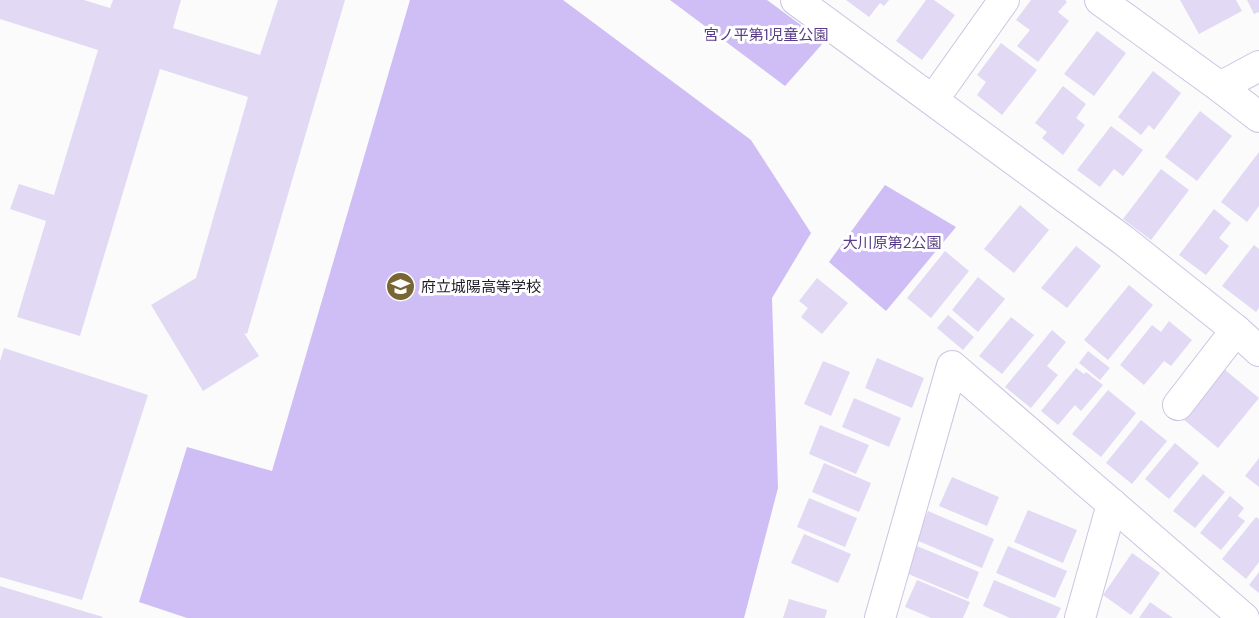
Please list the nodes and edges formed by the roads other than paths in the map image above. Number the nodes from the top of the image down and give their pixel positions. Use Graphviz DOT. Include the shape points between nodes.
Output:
graph roads {
  1 [pos="796,0"];
  2 [pos="1004,0"];
  3 [pos="1100,0"];
  4 [pos="1259,66"];
  5 [pos="1220,87"];
  6 [pos="933,100"];
  7 [pos="1259,117"];
  8 [pos="1236,330"];
  9 [pos="1259,351"];
  10 [pos="1178,405"];
  11 [pos="1112,504"];
  12 [pos="880,618"];
  13 [pos="1080,618"];
  14 [pos="1244,618"];
  1 -- 6 [label="street"];
  2 -- 6 [label="street"];
  3 -- 5 [label="street"];
  4 -- 5 [label="street"];
  5 -- 7 [label="street"];
  6 -- 8 [label="street" via="1124,240"];
  8 -- 9 [label="street"];
  8 -- 10 [label="street"];
  11 -- 12 [label="street" via="952,366"];
  11 -- 13 [label="street"];
  11 -- 14 [label="street"];
}
